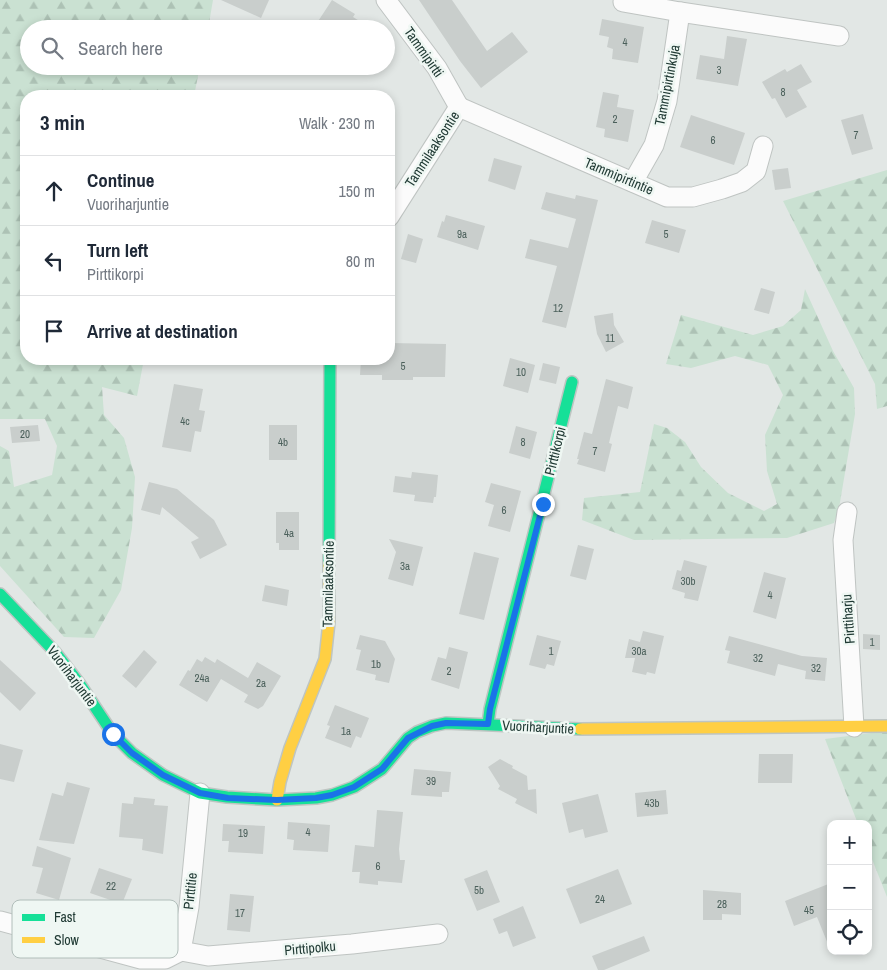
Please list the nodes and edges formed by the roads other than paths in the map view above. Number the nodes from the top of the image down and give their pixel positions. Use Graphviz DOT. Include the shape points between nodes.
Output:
graph roads {
  1 [pos="386,0"];
  2 [pos="622,2"];
  3 [pos="680,12"];
  4 [pos="839,36"];
  5 [pos="459,107"];
  6 [pos="763,146"];
  7 [pos="633,182"];
  8 [pos="395,208"];
  9 [pos="330,365"];
  10 [pos="572,382"];
  11 [pos="847,512"];
  12 [pos="0,594"];
  13 [pos="488,724"];
  14 [pos="887,726"];
  15 [pos="854,727"];
  16 [pos="200,793"];
  17 [pos="277,800"];
  18 [pos="438,934"];
  19 [pos="181,951"];
  20 [pos="178,952"];
  21 [pos="137,958"];
  22 [pos="165,958"];
  1 -- 5 [label="street, Tammipirtti" via="437,68"];
  2 -- 3 [label="street"];
  3 -- 4 [label="street"];
  3 -- 7 [label="street, Tammipirtinkuja" via="667,101 654,146"];
  5 -- 7 [label="street, Tammipirtintie"];
  5 -- 8 [label="street, Tammilaaksontie"];
  6 -- 7 [label="street, Tammipirtintie" via="756,171 742,182 722,189 693,197 667,197"];
  9 -- 17 [label="street, Tammilaaksontie" via="329,622 324,662 285,758"];
  10 -- 13 [label="street, Pirttikorpi"];
  11 -- 15 [label="street, Pirttiharju" via="843,540"];
  12 -- 16 [label="street, Vuoriharjuntie" via="55,652 113,734 132,753 163,775"];
  13 -- 15 [label="street, Vuoriharjuntie" via="560,729"];
  13 -- 17 [label="street, Vuoriharjuntie" via="432,726 408,738 382,769 354,787 316,798"];
  14 -- 15 [label="street, Vuoriharjuntie"];
  16 -- 17 [label="street, Vuoriharjuntie"];
  16 -- 19 [label="street, Pirttitie" via="189,907"];
  18 -- 19 [label="street, Pirttipolku" via="208,956"];
  19 -- 20 [label="street"];
  21 -- 22 [label="street"];
}
